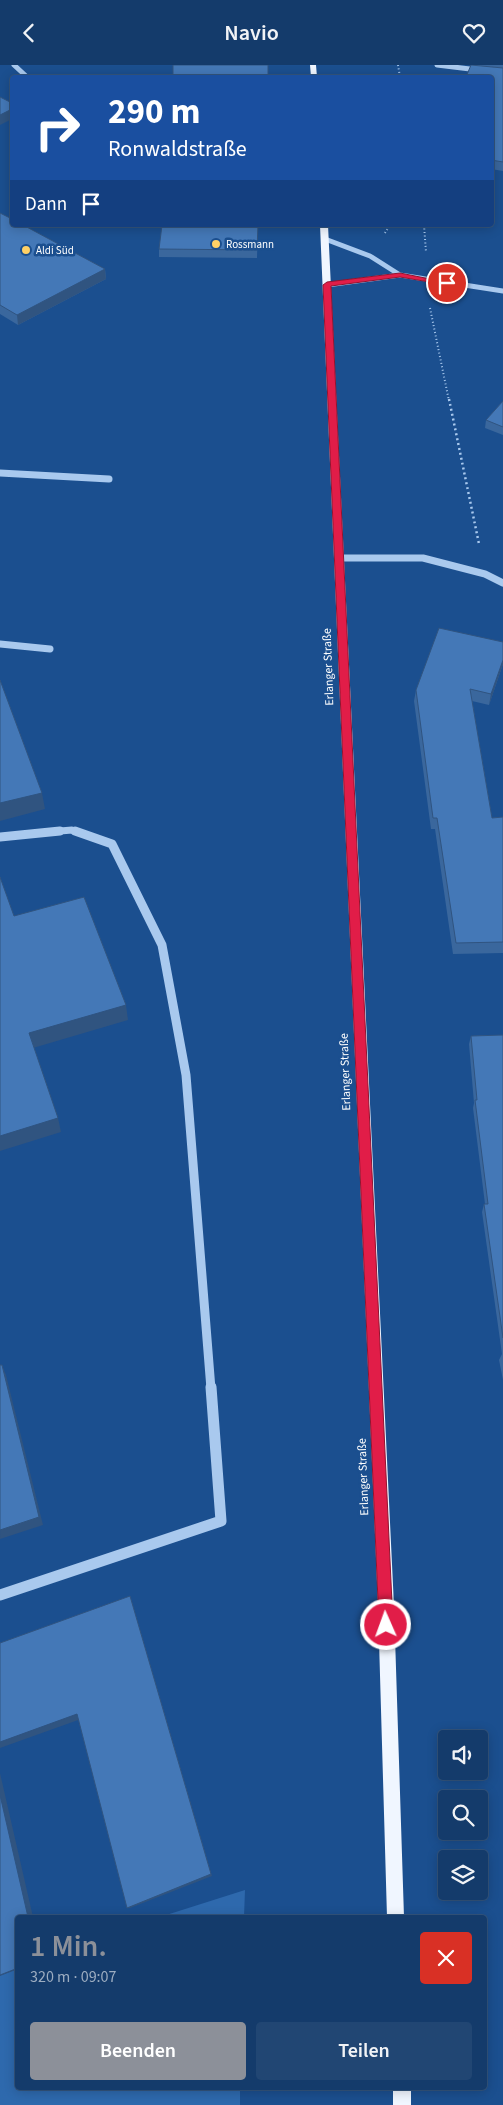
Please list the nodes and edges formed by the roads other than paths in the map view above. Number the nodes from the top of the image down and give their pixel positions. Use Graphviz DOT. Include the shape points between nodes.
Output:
graph roads {
  1 [pos="14,65"];
  2 [pos="437,65"];
  3 [pos="503,73"];
  4 [pos="25,75"];
  5 [pos="324,227"];
  6 [pos="325,239"];
  7 [pos="400,275"];
  8 [pos="327,285"];
  9 [pos="503,291"];
  10 [pos="0,473"];
  11 [pos="109,479"];
  12 [pos="340,558"];
  13 [pos="503,583"];
  14 [pos="0,644"];
  15 [pos="50,649"];
  16 [pos="0,837"];
  17 [pos="0,1595"];
  18 [pos="396,1915"];
  19 [pos="402,2090"];
  20 [pos="402,2105"];
  1 -- 4 [label="street"];
  2 -- 3 [label="street"];
  5 -- 6 [label="main road, Erlanger Straße"];
  6 -- 7 [label="street" via="370,255"];
  6 -- 8 [label="main road, Erlanger Straße"];
  7 -- 8 [label="street"];
  7 -- 9 [label="street"];
  8 -- 12 [label="main road, Erlanger Straße"];
  10 -- 11 [label="street"];
  12 -- 13 [label="street" via="423,558"];
  12 -- 18 [label="main road, Erlanger Straße" via="386,1606"];
  14 -- 15 [label="street"];
  16 -- 17 [label="street" via="72,830 112,844 162,945 186,1075 221,1521"];
  19 -- 20 [label="main road"];
}
